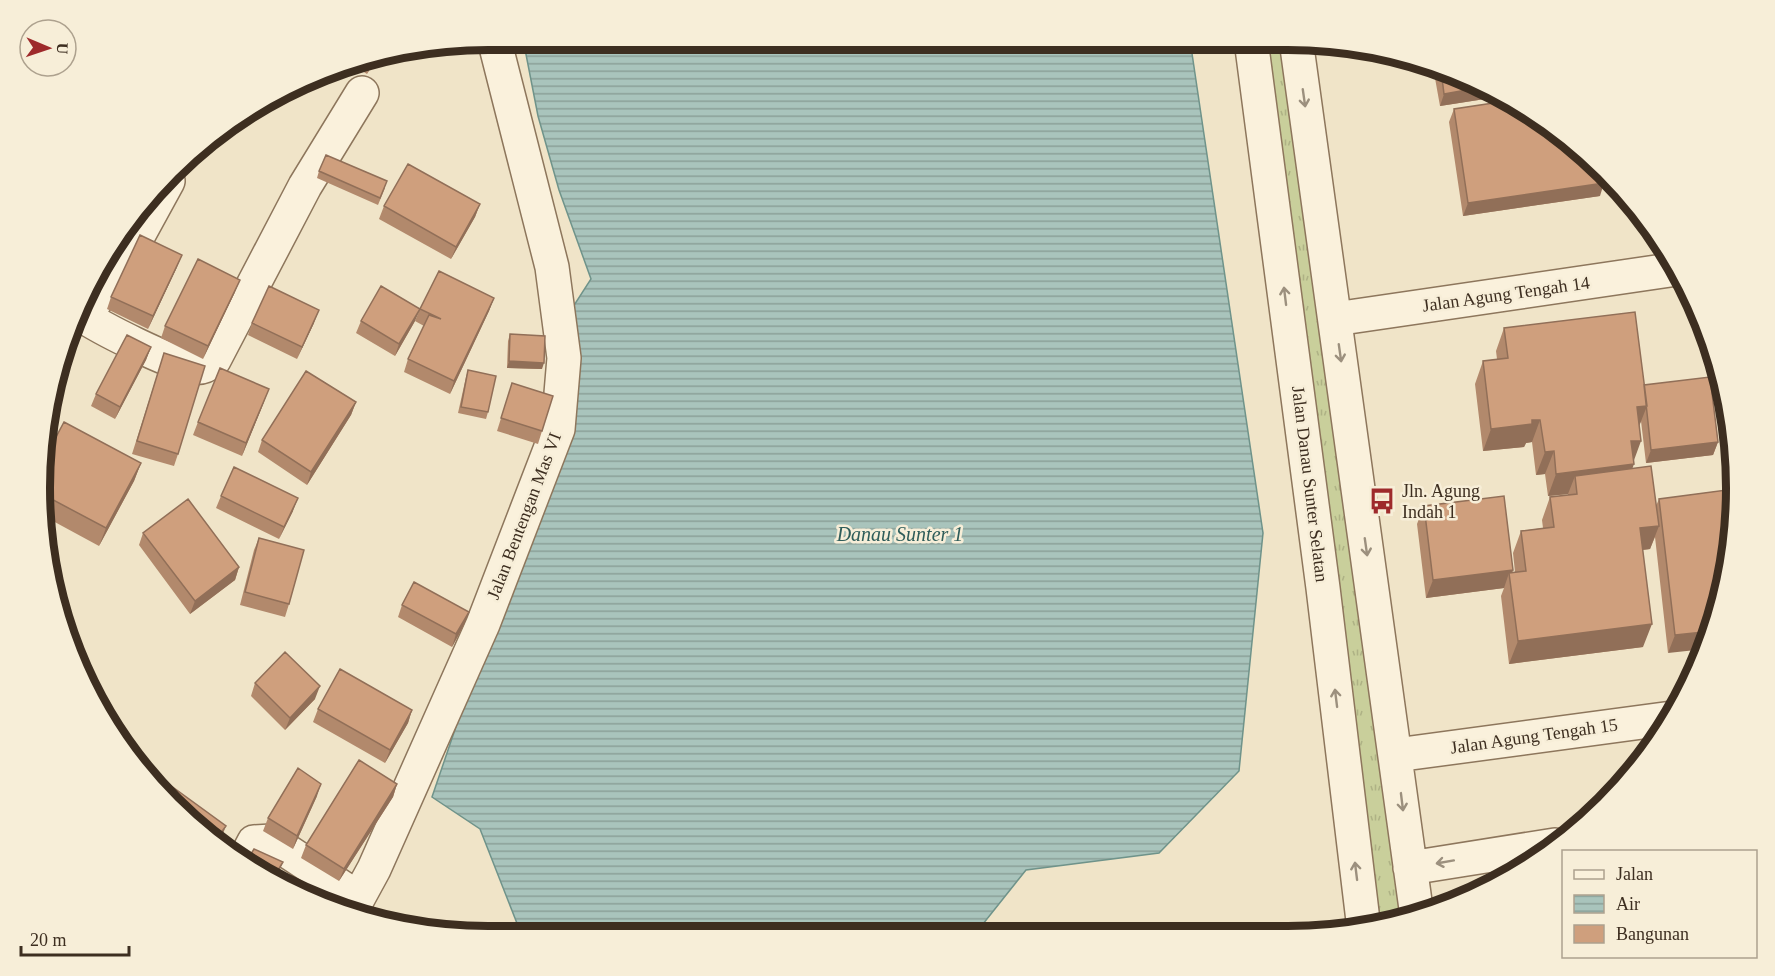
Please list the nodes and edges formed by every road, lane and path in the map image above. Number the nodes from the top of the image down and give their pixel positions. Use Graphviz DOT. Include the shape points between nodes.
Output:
graph roads {
  1 [pos="497,50"];
  2 [pos="1252,50"];
  3 [pos="1297,50"];
  4 [pos="362,93"];
  5 [pos="158,199"];
  6 [pos="1668,270"];
  7 [pos="90,304"];
  8 [pos="84,317"];
  9 [pos="1335,319"];
  10 [pos="1659,720"];
  11 [pos="1396,755"];
  12 [pos="1538,848"];
  13 [pos="247,855"];
  14 [pos="1410,868"];
  15 [pos="354,905"];
  16 [pos="1416,907"];
  17 [pos="1363,920"];
  1 -- 15 [label="street, Jalan Bentengan Mas VI" via="552,267 564,358 558,429 483,624 374,869"];
  17 -- 2 [label="street, Jalan Danau Sunter Selatan, one-way"];
  3 -- 9 [label="street, one-way"];
  4 -- 8 [label="street" via="305,186 214,360 195,368"];
  5 -- 7 [label="street"];
  6 -- 9 [label="street, Jalan Agung Tengah 14"];
  9 -- 11 [label="street, one-way"];
  10 -- 11 [label="street, Jalan Agung Tengah 15"];
  11 -- 14 [label="street, one-way"];
  12 -- 14 [label="street, one-way"];
  13 -- 15 [label="street" via="254,842 272,841"];
  14 -- 16 [label="street"];
}
